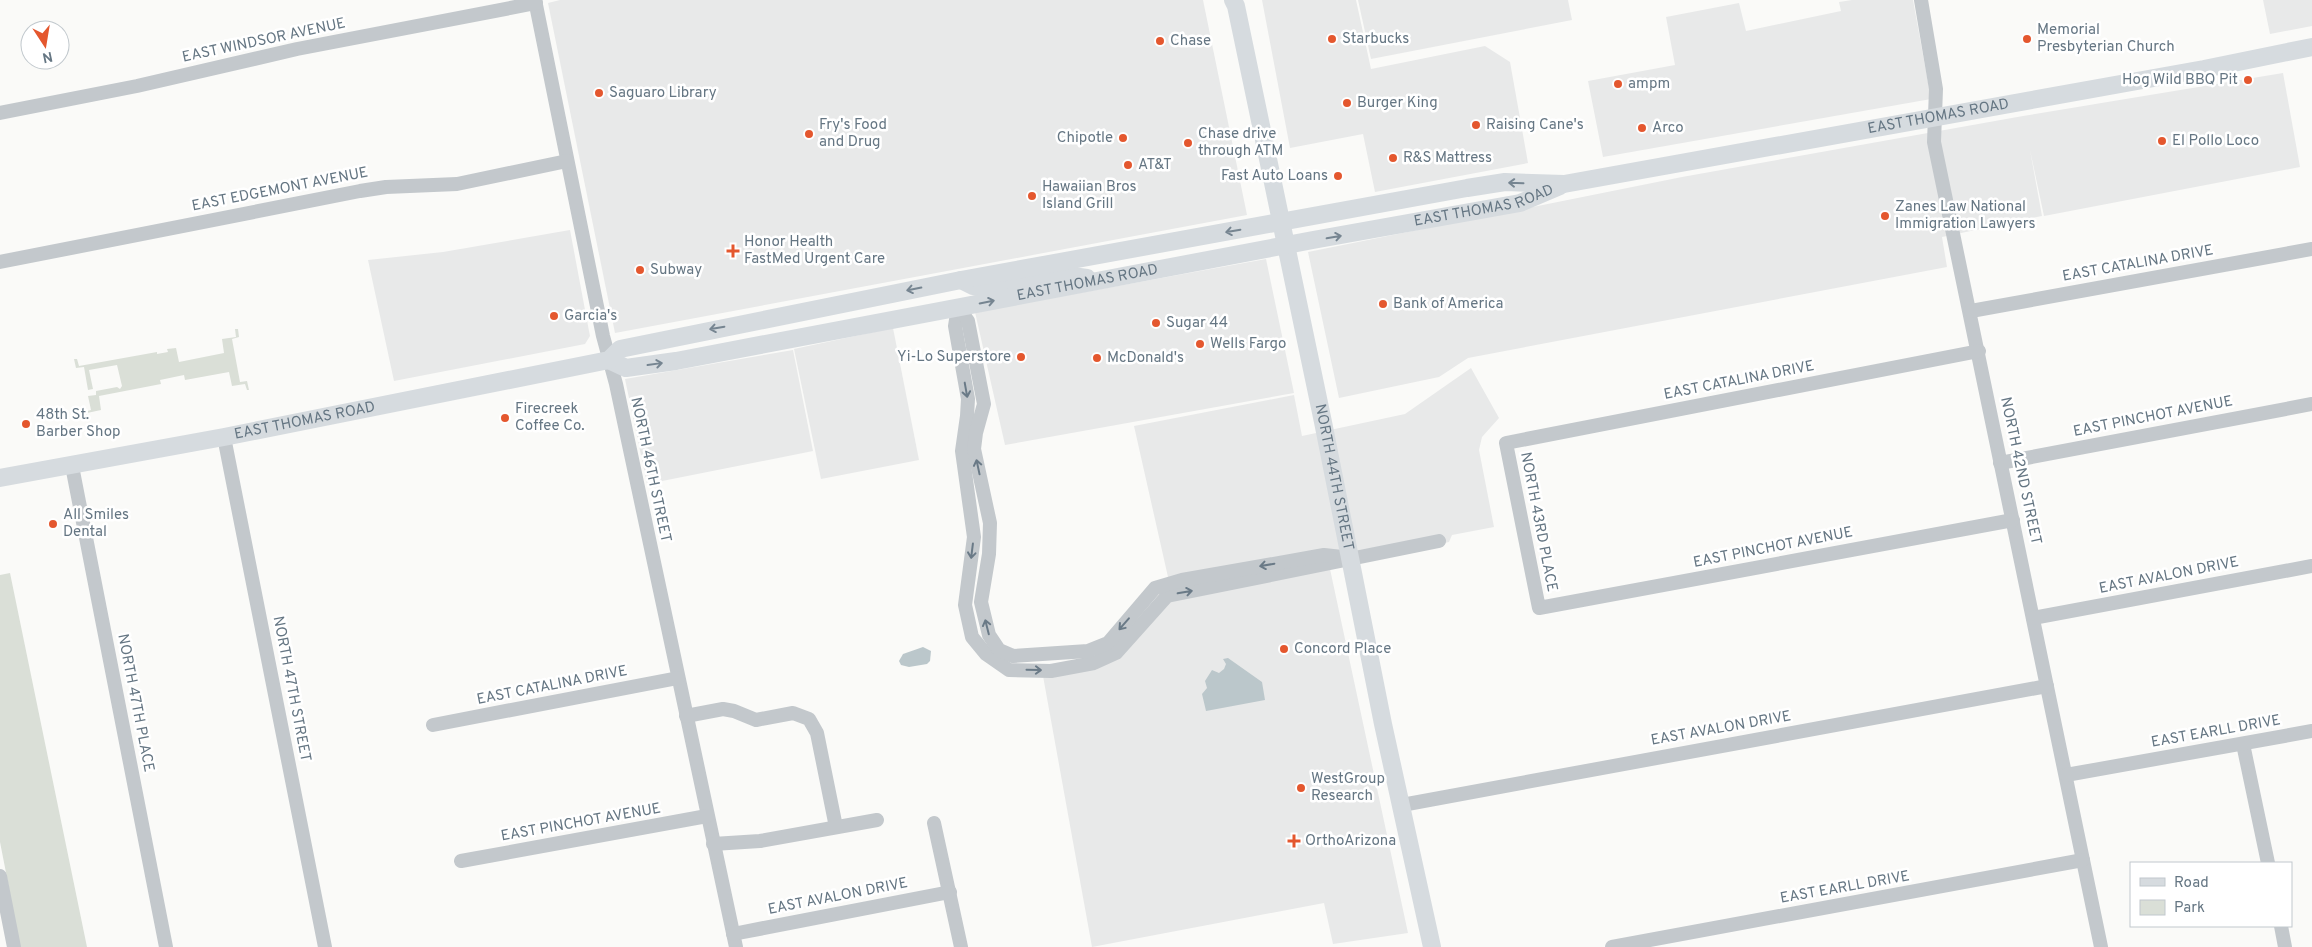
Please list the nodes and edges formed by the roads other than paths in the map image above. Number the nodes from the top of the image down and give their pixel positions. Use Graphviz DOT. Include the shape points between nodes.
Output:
graph roads {
  1 [pos="1921,0"];
  2 [pos="536,2"];
  3 [pos="1235,2"];
  4 [pos="2312,47"];
  5 [pos="0,113"];
  6 [pos="1936,118"];
  7 [pos="567,161"];
  8 [pos="1564,184"];
  9 [pos="1281,223"];
  10 [pos="1286,246"];
  11 [pos="2312,248"];
  12 [pos="0,262"];
  13 [pos="962,280"];
  14 [pos="1106,280"];
  15 [pos="958,307"];
  16 [pos="1971,310"];
  17 [pos="834,331"];
  18 [pos="1979,351"];
  19 [pos="609,360"];
  20 [pos="2312,404"];
  21 [pos="224,437"];
  22 [pos="1506,443"];
  23 [pos="2000,463"];
  24 [pos="72,466"];
  25 [pos="0,478"];
  26 [pos="2013,520"];
  27 [pos="1439,541"];
  28 [pos="1350,559"];
  29 [pos="2312,566"];
  30 [pos="1539,608"];
  31 [pos="2033,618"];
  32 [pos="678,678"];
  33 [pos="2047,686"];
  34 [pos="686,716"];
  35 [pos="433,726"];
  36 [pos="2312,731"];
  37 [pos="2244,744"];
  38 [pos="2066,775"];
  39 [pos="1402,805"];
  40 [pos="707,816"];
  41 [pos="877,820"];
  42 [pos="934,823"];
  43 [pos="836,827"];
  44 [pos="714,844"];
  45 [pos="2083,860"];
  46 [pos="461,861"];
  47 [pos="2268,862"];
  48 [pos="1,885"];
  49 [pos="950,892"];
  50 [pos="2281,927"];
  51 [pos="734,940"];
  52 [pos="14,947"];
  53 [pos="166,947"];
  54 [pos="325,947"];
  55 [pos="961,947"];
  56 [pos="1432,947"];
  57 [pos="1612,947"];
  58 [pos="2101,947"];
  59 [pos="2285,947"];
  1 -- 6 [label="street, NORTH 42ND STREET" via="1936,89"];
  2 -- 5 [label="street, EAST WINDSOR AVENUE"];
  2 -- 7 [label="street, NORTH 46TH STREET"];
  3 -- 9 [label="main road, NORTH 44TH STREET"];
  4 -- 6 [label="main road, EAST THOMAS ROAD"];
  6 -- 8 [label="main road, EAST THOMAS ROAD"];
  6 -- 16 [label="street, NORTH 42ND STREET" via="1934,142"];
  7 -- 12 [label="street, EAST EDGEMONT AVENUE" via="457,184 360,191"];
  7 -- 19 [label="street, NORTH 46TH STREET"];
  8 -- 9 [label="main road, EAST THOMAS ROAD, one-way" via="1505,182"];
  10 -- 8 [label="main road, EAST THOMAS ROAD, one-way" via="1520,204"];
  9 -- 10 [label="main road, NORTH 44TH STREET"];
  9 -- 13 [label="main road, EAST THOMAS ROAD, one-way"];
  10 -- 14 [label="main road, EAST THOMAS ROAD"];
  10 -- 28 [label="main road, NORTH 44TH STREET"];
  11 -- 16 [label="street, EAST CATALINA DRIVE"];
  13 -- 14 [label="main road" via="986,289 1065,275"];
  13 -- 17 [label="main road" via="952,294 944,298 868,313"];
  13 -- 19 [label="main road, EAST THOMAS ROAD, one-way" via="620,348"];
  15 -- 14 [label="main road, EAST THOMAS ROAD, one-way"];
  15 -- 17 [label="main road, EAST THOMAS ROAD"];
  15 -- 28 [label="street" via="968,321 984,404 974,449 990,523 989,554 981,602 989,635 999,650 1013,656 1088,651 1108,643 1156,588 1173,582 1324,554"];
  16 -- 18 [label="street, NORTH 42ND STREET"];
  19 -- 17 [label="main road, EAST THOMAS ROAD, one-way" via="626,368"];
  18 -- 22 [label="street, EAST CATALINA DRIVE"];
  18 -- 23 [label="street, NORTH 42ND STREET"];
  19 -- 21 [label="main road, EAST THOMAS ROAD"];
  19 -- 32 [label="street, NORTH 46TH STREET"];
  20 -- 23 [label="street, EAST PINCHOT AVENUE"];
  21 -- 24 [label="main road, EAST THOMAS ROAD"];
  21 -- 54 [label="street, NORTH 47TH STREET"];
  22 -- 30 [label="street, NORTH 43RD PLACE"];
  23 -- 26 [label="street, NORTH 42ND STREET"];
  24 -- 25 [label="main road, EAST THOMAS ROAD"];
  24 -- 53 [label="street, NORTH 47TH PLACE"];
  26 -- 30 [label="street, EAST PINCHOT AVENUE"];
  26 -- 31 [label="street, NORTH 42ND STREET"];
  27 -- 28 [label="street"];
  28 -- 39 [label="main road, NORTH 44TH STREET"];
  29 -- 31 [label="street, EAST AVALON DRIVE"];
  31 -- 33 [label="street, NORTH 42ND STREET"];
  32 -- 34 [label="street, NORTH 46TH STREET"];
  32 -- 35 [label="street, EAST CATALINA DRIVE"];
  33 -- 38 [label="street, NORTH 42ND STREET"];
  33 -- 39 [label="street, EAST AVALON DRIVE"];
  34 -- 40 [label="street, NORTH 46TH STREET"];
  34 -- 43 [label="street" via="723,710 756,720 793,713 809,719 817,734"];
  36 -- 37 [label="street, EAST EARLL DRIVE"];
  37 -- 38 [label="street, EAST EARLL DRIVE"];
  37 -- 47 [label="street"];
  38 -- 45 [label="street, NORTH 42ND STREET"];
  39 -- 56 [label="main road, NORTH 44TH STREET"];
  40 -- 44 [label="street, NORTH 46TH STREET"];
  40 -- 46 [label="street, EAST PINCHOT AVENUE"];
  41 -- 43 [label="street"];
  42 -- 49 [label="street"];
  43 -- 44 [label="street" via="760,841"];
  44 -- 51 [label="street, NORTH 46TH STREET"];
  45 -- 57 [label="street, EAST EARLL DRIVE"];
  45 -- 58 [label="street, NORTH 42ND STREET"];
  48 -- 52 [label="street"];
  49 -- 51 [label="street, EAST AVALON DRIVE"];
  49 -- 55 [label="street"];
  50 -- 59 [label="street"];
}
